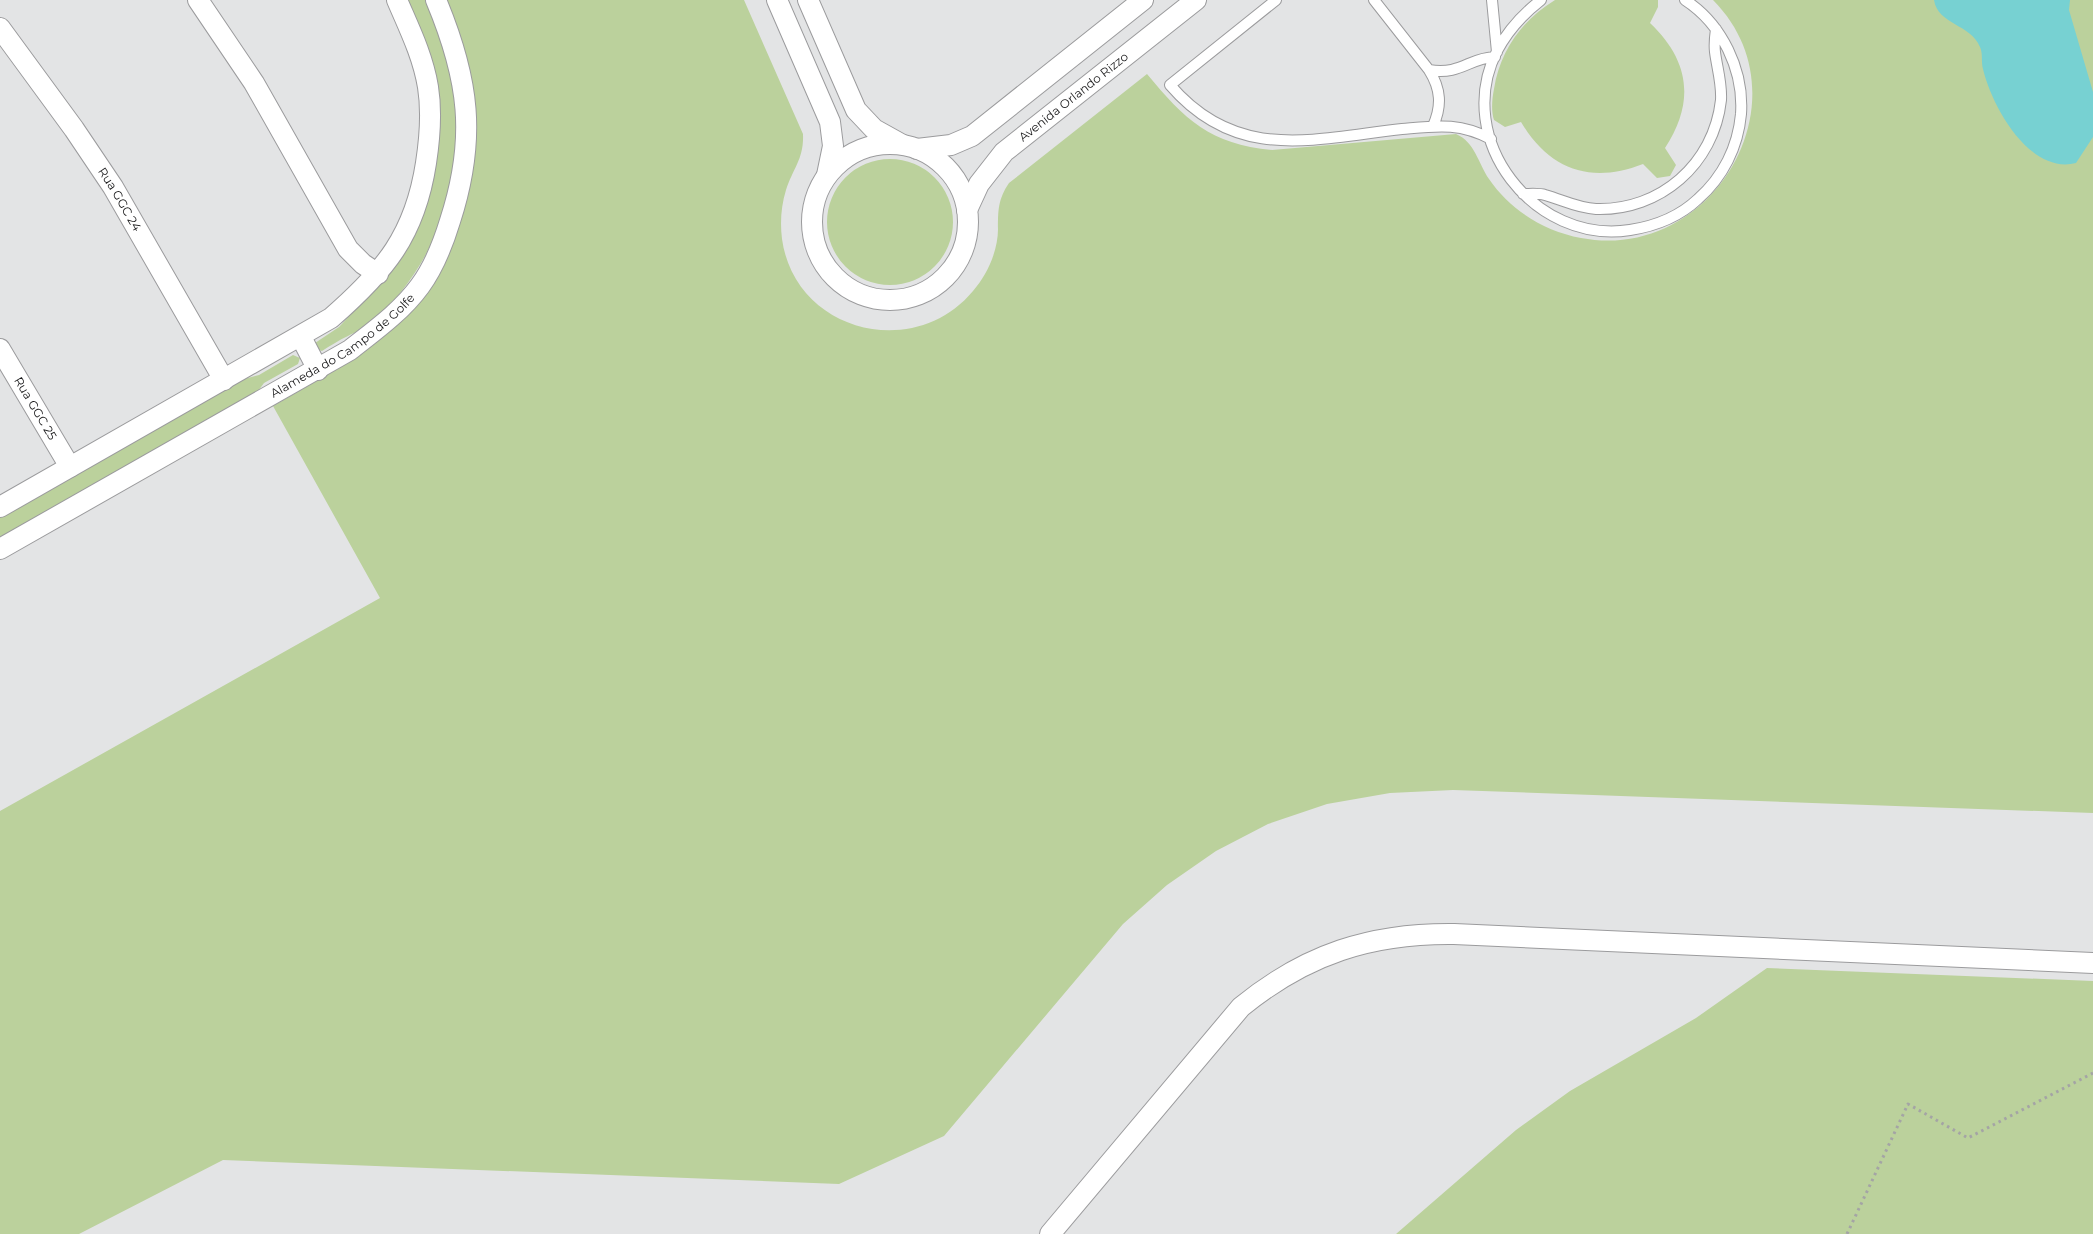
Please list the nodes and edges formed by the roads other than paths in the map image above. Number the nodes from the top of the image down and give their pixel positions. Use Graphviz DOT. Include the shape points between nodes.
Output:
graph roads {
  1 [pos="198,0"];
  2 [pos="397,0"];
  3 [pos="436,0"];
  4 [pos="777,0"];
  5 [pos="808,0"];
  6 [pos="1143,0"];
  7 [pos="1196,0"];
  8 [pos="1276,0"];
  9 [pos="1374,0"];
  10 [pos="1492,0"];
  11 [pos="1541,0"];
  12 [pos="1685,0"];
  13 [pos="0,28"];
  14 [pos="1716,29"];
  15 [pos="1496,54"];
  16 [pos="1430,70"];
  17 [pos="1433,126"];
  18 [pos="1490,139"];
  19 [pos="910,147"];
  20 [pos="827,175"];
  21 [pos="1522,194"];
  22 [pos="967,210"];
  23 [pos="378,274"];
  24 [pos="301,338"];
  25 [pos="0,349"];
  26 [pos="318,370"];
  27 [pos="224,380"];
  28 [pos="70,467"];
  29 [pos="0,507"];
  30 [pos="0,549"];
  31 [pos="2093,963"];
  32 [pos="1050,1234"];
  1 -- 23 [label="street" via="254,83 348,248"];
  2 -- 23 [label="street" via="415,42 428,86 431,133 422,191 410,225"];
  3 -- 26 [label="street, Alameda do Campo de Golfe" via="463,80 468,137 459,196 442,247 420,286 389,319"];
  4 -- 20 [label="street" via="830,122 833,146"];
  5 -- 19 [label="street" via="856,110 874,129"];
  6 -- 19 [label="street" via="972,136 952,145"];
  7 -- 22 [label="street, Avenida Orlando Rizzo" via="1004,152 979,184"];
  8 -- 17 [label="lane" via="1170,85 1195,110 1227,130 1264,140 1304,140"];
  9 -- 16 [label="lane"];
  10 -- 15 [label="lane"];
  11 -- 15 [label="lane" via="1514,25"];
  12 -- 14 [label="lane"];
  13 -- 27 [label="street, Rua GGC 24" via="113,187"];
  14 -- 21 [label="lane" via="1714,50 1721,82 1719,115 1703,152 1676,183 1646,200 1612,208 1577,206 1544,194"];
  14 -- 21 [label="lane" via="1738,76 1741,103 1738,131 1734,148 1716,180 1691,206 1660,223 1606,232 1570,224 1552,216"];
  15 -- 16 [label="lane" via="1452,71"];
  15 -- 18 [label="lane" via="1486,93"];
  16 -- 17 [label="lane" via="1439,94 1439,111"];
  17 -- 18 [label="lane" via="1456,126"];
  18 -- 21 [label="lane" via="1500,165"];
  19 -- 20 [label="street" via="882,144 861,149 837,164"];
  19 -- 22 [label="street" via="930,155 950,172"];
  20 -- 22 [label="street" via="814,200 811,214 814,244 820,258 839,282 880,300 911,298 938,284 949,273 967,237"];
  23 -- 24 [label="street" via="331,318"];
  24 -- 26 [label="street"];
  24 -- 27 [label="street"];
  25 -- 28 [label="street, Rua GGC 25"];
  26 -- 30 [label="street, Alameda do Campo de Golfe"];
  27 -- 28 [label="street"];
  28 -- 29 [label="street"];
  31 -- 32 [label="street" via="1454,934 1400,936 1365,942 1302,966 1266,987 1241,1008"];
}
